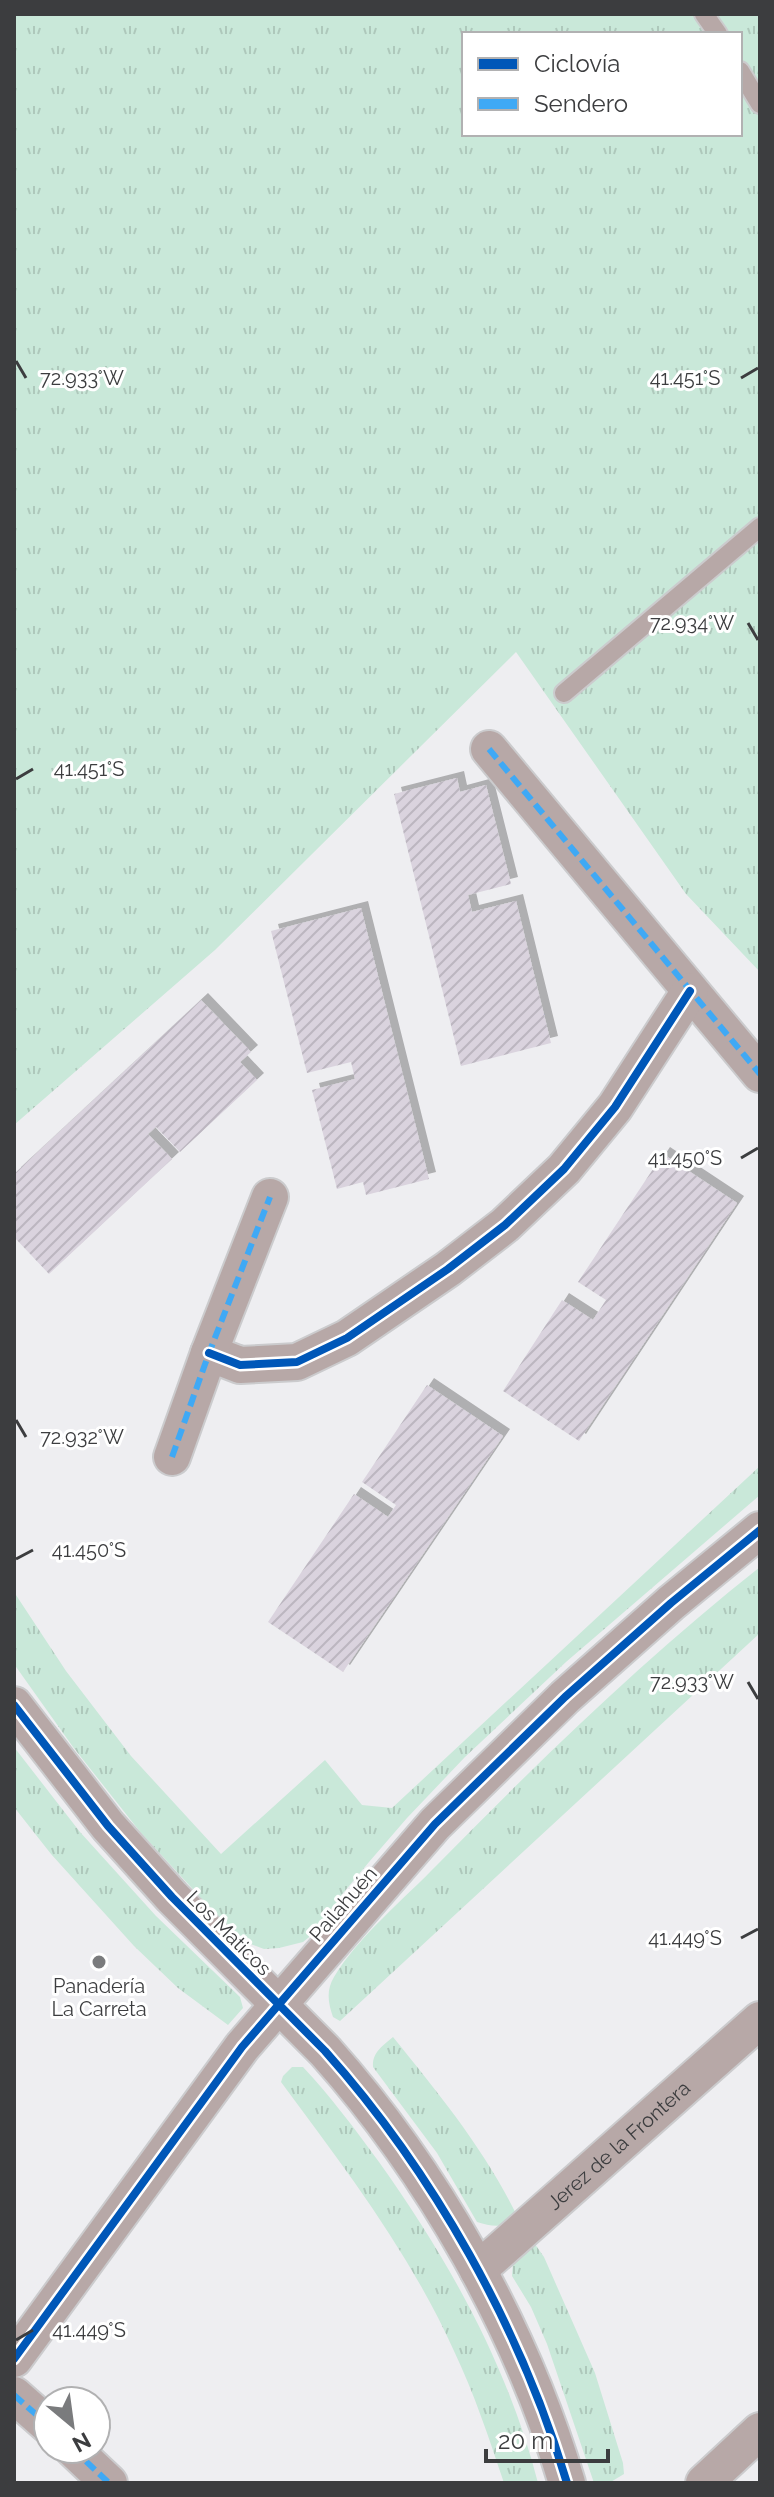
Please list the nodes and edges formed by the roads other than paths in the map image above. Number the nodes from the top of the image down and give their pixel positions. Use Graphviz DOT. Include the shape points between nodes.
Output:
graph roads {
  1 [pos="704,14"];
  2 [pos="717,32"];
  3 [pos="742,74"];
  4 [pos="760,104"];
  5 [pos="760,527"];
  6 [pos="564,693"];
  7 [pos="489,749"];
  8 [pos="690,991"];
  9 [pos="760,1074"];
  10 [pos="270,1197"];
  11 [pos="209,1353"];
  12 [pos="172,1457"];
  13 [pos="760,1530"];
  14 [pos="14,1705"];
  15 [pos="278,2004"];
  16 [pos="760,2020"];
  17 [pos="478,2270"];
  18 [pos="14,2359"];
  19 [pos="14,2395"];
  20 [pos="32,2411"];
  21 [pos="760,2431"];
  22 [pos="90,2465"];
  23 [pos="109,2483"];
  24 [pos="567,2483"];
  25 [pos="704,2483"];
  1 -- 2 [label="lane"];
  3 -- 4 [label="lane"];
  5 -- 6 [label="lane"];
  7 -- 8 [label="street"];
  8 -- 9 [label="street"];
  8 -- 11 [label="street" via="615,1107 564,1169 448,1269 347,1338 297,1362 240,1365"];
  10 -- 11 [label="street"];
  11 -- 12 [label="street"];
  13 -- 15 [label="street, Pailahuén" via="499,1758"];
  14 -- 15 [label="street, Los Maticos" via="108,1826"];
  15 -- 17 [label="street, Los Maticos" via="346,2074 444,2212"];
  15 -- 18 [label="street, Pailahuén"];
  16 -- 17 [label="street, Jerez de la Frontera"];
  17 -- 24 [label="street, Los Maticos" via="536,2392"];
  19 -- 20 [label="street"];
  21 -- 25 [label="street"];
  22 -- 23 [label="street"];
}
